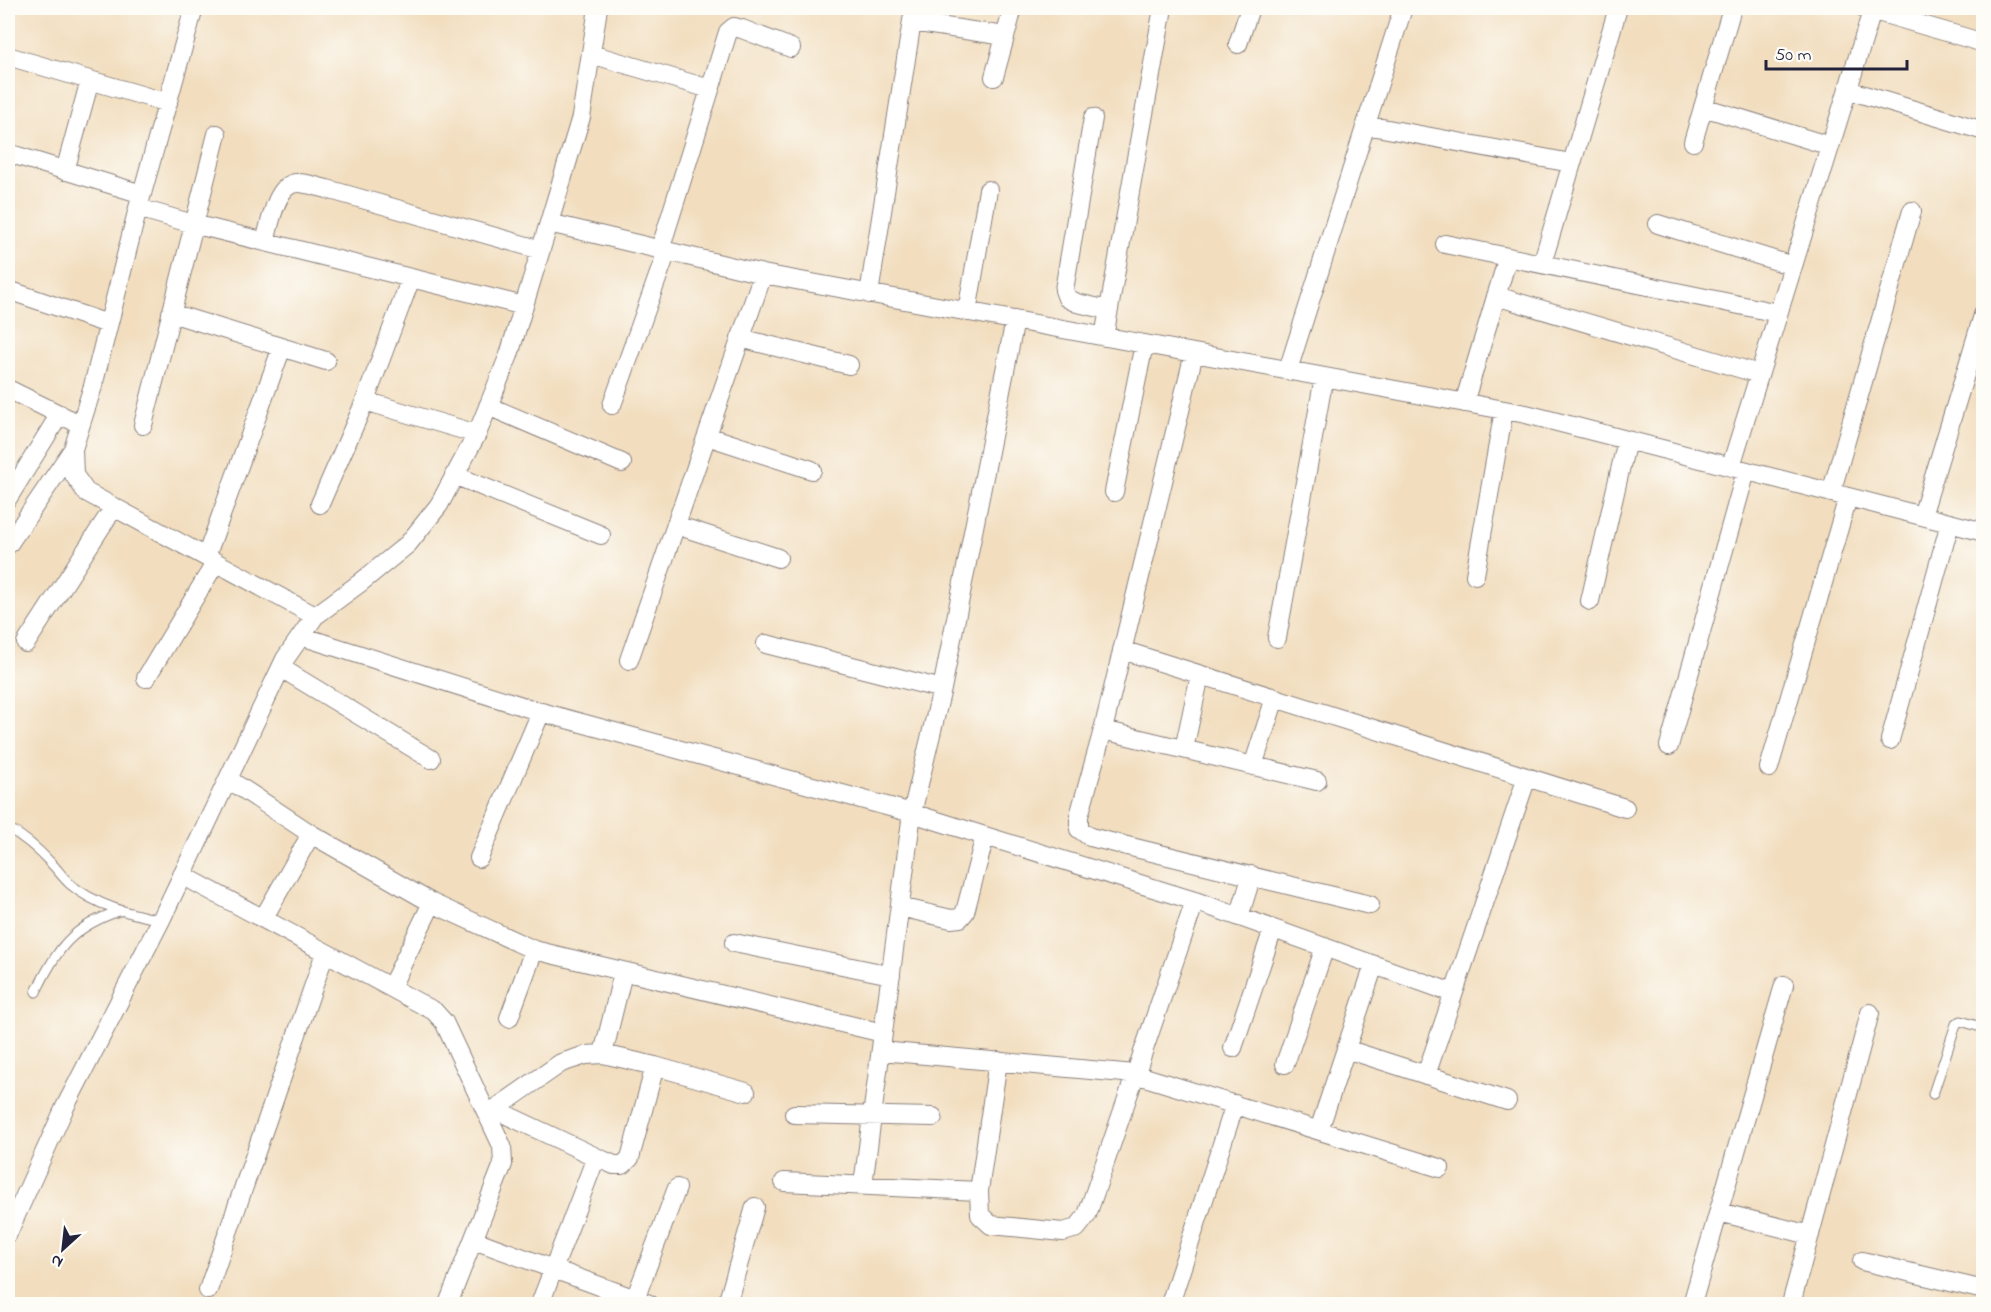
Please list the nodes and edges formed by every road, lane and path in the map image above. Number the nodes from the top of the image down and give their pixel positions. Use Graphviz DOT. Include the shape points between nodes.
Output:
graph roads {
  1 [pos="194,8"];
  2 [pos="598,8"];
  3 [pos="1013,8"];
  4 [pos="1163,8"];
  5 [pos="1250,8"];
  6 [pos="1402,8"];
  7 [pos="1618,8"];
  8 [pos="1732,8"];
  9 [pos="1870,8"];
  10 [pos="913,15"];
  11 [pos="1005,36"];
  12 [pos="1983,43"];
  13 [pos="1238,44"];
  14 [pos="791,48"];
  15 [pos="591,54"];
  16 [pos="11,57"];
  17 [pos="993,77"];
  18 [pos="90,80"];
  19 [pos="710,89"];
  20 [pos="1848,90"];
  21 [pos="168,103"];
  22 [pos="1703,107"];
  23 [pos="1093,118"];
  24 [pos="1366,125"];
  25 [pos="1983,130"];
  26 [pos="217,134"];
  27 [pos="1693,142"];
  28 [pos="1830,146"];
  29 [pos="8,153"];
  30 [pos="1571,163"];
  31 [pos="65,171"];
  32 [pos="988,190"];
  33 [pos="140,201"];
  34 [pos="1912,211"];
  35 [pos="193,224"];
  36 [pos="549,224"];
  37 [pos="1658,224"];
  38 [pos="265,242"];
  39 [pos="1445,244"];
  40 [pos="541,250"];
  41 [pos="663,251"];
  42 [pos="1508,257"];
  43 [pos="1542,264"];
  44 [pos="1793,266"];
  45 [pos="763,274"];
  46 [pos="411,278"];
  47 [pos="8,290"];
  48 [pos="869,294"];
  49 [pos="1496,296"];
  50 [pos="524,306"];
  51 [pos="1109,310"];
  52 [pos="967,312"];
  53 [pos="1983,312"];
  54 [pos="171,313"];
  55 [pos="1778,313"];
  56 [pos="1015,320"];
  57 [pos="108,324"];
  58 [pos="1104,337"];
  59 [pos="740,339"];
  60 [pos="1144,344"];
  61 [pos="282,347"];
  62 [pos="1194,353"];
  63 [pos="326,361"];
  64 [pos="849,365"];
  65 [pos="1288,370"];
  66 [pos="1759,374"];
  67 [pos="1324,377"];
  68 [pos="8,389"];
  69 [pos="365,401"];
  70 [pos="1464,403"];
  71 [pos="612,405"];
  72 [pos="488,406"];
  73 [pos="1504,410"];
  74 [pos="60,414"];
  75 [pos="81,424"];
  76 [pos="143,425"];
  77 [pos="477,434"];
  78 [pos="707,436"];
  79 [pos="1628,440"];
  80 [pos="74,449"];
  81 [pos="622,463"];
  82 [pos="1738,469"];
  83 [pos="812,470"];
  84 [pos="15,471"];
  85 [pos="454,475"];
  86 [pos="1114,492"];
  87 [pos="1840,495"];
  88 [pos="8,498"];
  89 [pos="320,504"];
  90 [pos="114,507"];
  91 [pos="1922,516"];
  92 [pos="1950,523"];
  93 [pos="676,525"];
  94 [pos="1983,532"];
  95 [pos="601,535"];
  96 [pos="8,545"];
  97 [pos="778,558"];
  98 [pos="211,559"];
  99 [pos="1475,575"];
  100 [pos="1590,601"];
  101 [pos="315,616"];
  102 [pos="301,636"];
  103 [pos="1277,638"];
  104 [pos="26,643"];
  105 [pos="766,644"];
  106 [pos="1122,650"];
  107 [pos="629,660"];
  108 [pos="281,668"];
  109 [pos="1200,675"];
  110 [pos="146,678"];
  111 [pos="942,689"];
  112 [pos="1275,698"];
  113 [pos="541,712"];
  114 [pos="1103,730"];
  115 [pos="1890,740"];
  116 [pos="1669,747"];
  117 [pos="1184,749"];
  118 [pos="431,759"];
  119 [pos="1253,766"];
  120 [pos="1769,768"];
  121 [pos="1527,777"];
  122 [pos="228,779"];
  123 [pos="1317,782"];
  124 [pos="1625,808"];
  125 [pos="912,813"];
  126 [pos="8,828"];
  127 [pos="311,834"];
  128 [pos="985,836"];
  129 [pos="479,858"];
  130 [pos="182,875"];
  131 [pos="1252,875"];
  132 [pos="1195,901"];
  133 [pos="432,903"];
  134 [pos="1370,905"];
  135 [pos="900,907"];
  136 [pos="119,911"];
  137 [pos="1239,917"];
  138 [pos="263,919"];
  139 [pos="161,920"];
  140 [pos="1274,929"];
  141 [pos="734,943"];
  142 [pos="1325,947"];
  143 [pos="534,950"];
  144 [pos="325,953"];
  145 [pos="1374,965"];
  146 [pos="624,973"];
  147 [pos="891,975"];
  148 [pos="1784,985"];
  149 [pos="391,987"];
  150 [pos="36,992"];
  151 [pos="1454,993"];
  152 [pos="1870,1013"];
  153 [pos="508,1018"];
  154 [pos="1983,1028"];
  155 [pos="882,1042"];
  156 [pos="1233,1048"];
  157 [pos="1346,1049"];
  158 [pos="603,1054"];
  159 [pos="998,1061"];
  160 [pos="1285,1064"];
  161 [pos="655,1066"];
  162 [pos="1135,1074"];
  163 [pos="1426,1075"];
  164 [pos="746,1092"];
  165 [pos="1933,1094"];
  166 [pos="1508,1101"];
  167 [pos="1235,1104"];
  168 [pos="491,1112"];
  169 [pos="794,1114"];
  170 [pos="872,1115"];
  171 [pos="933,1117"];
  172 [pos="1319,1130"];
  173 [pos="596,1157"];
  174 [pos="1440,1167"];
  175 [pos="784,1182"];
  176 [pos="863,1185"];
  177 [pos="677,1188"];
  178 [pos="979,1191"];
  179 [pos="755,1207"];
  180 [pos="1719,1212"];
  181 [pos="8,1233"];
  182 [pos="1810,1235"];
  183 [pos="474,1240"];
  184 [pos="1862,1261"];
  185 [pos="553,1270"];
  186 [pos="208,1290"];
  187 [pos="1983,1290"];
  188 [pos="642,1302"];
  189 [pos="448,1305"];
  190 [pos="540,1305"];
  191 [pos="727,1305"];
  192 [pos="1170,1305"];
  193 [pos="1692,1305"];
  194 [pos="1791,1305"];
  1 -- 21 [label="street"];
  2 -- 15 [label="street"];
  3 -- 11 [label="street"];
  4 -- 51 [label="street"];
  5 -- 13 [label="street"];
  6 -- 24 [label="street"];
  7 -- 30 [label="street"];
  8 -- 22 [label="street"];
  9 -- 12 [label="street"];
  9 -- 20 [label="street"];
  10 -- 11 [label="street"];
  10 -- 48 [label="street"];
  11 -- 17 [label="street"];
  14 -- 19 [label="street" via="734,27 728,32"];
  15 -- 19 [label="street"];
  15 -- 36 [label="street" via="581,117"];
  16 -- 18 [label="street"];
  18 -- 21 [label="street"];
  18 -- 31 [label="street"];
  19 -- 41 [label="street"];
  20 -- 25 [label="street"];
  20 -- 28 [label="street"];
  21 -- 33 [label="street"];
  22 -- 27 [label="street"];
  22 -- 28 [label="street"];
  23 -- 51 [label="street" via="1064,290 1067,298 1077,303"];
  24 -- 30 [label="street"];
  24 -- 65 [label="street"];
  26 -- 35 [label="street"];
  28 -- 44 [label="street"];
  29 -- 31 [label="street"];
  30 -- 43 [label="street"];
  31 -- 33 [label="street"];
  32 -- 52 [label="street"];
  33 -- 35 [label="street"];
  33 -- 57 [label="street"];
  34 -- 87 [label="street"];
  35 -- 38 [label="street"];
  35 -- 54 [label="street"];
  36 -- 40 [label="street"];
  36 -- 41 [label="street"];
  37 -- 44 [label="street"];
  38 -- 40 [label="street" via="279,194 286,185 297,182"];
  38 -- 46 [label="street"];
  39 -- 42 [label="street"];
  40 -- 50 [label="street"];
  41 -- 45 [label="street"];
  41 -- 71 [label="street"];
  42 -- 43 [label="street"];
  42 -- 49 [label="street"];
  43 -- 55 [label="street"];
  44 -- 55 [label="street"];
  45 -- 48 [label="street"];
  45 -- 59 [label="street"];
  46 -- 50 [label="street"];
  46 -- 69 [label="street"];
  47 -- 57 [label="street"];
  48 -- 52 [label="street"];
  49 -- 66 [label="street"];
  49 -- 70 [label="street"];
  50 -- 72 [label="street" via="510,355"];
  51 -- 58 [label="street"];
  52 -- 56 [label="street"];
  53 -- 91 [label="street"];
  54 -- 61 [label="street"];
  54 -- 76 [label="street"];
  55 -- 66 [label="street"];
  56 -- 58 [label="street"];
  56 -- 111 [label="street"];
  57 -- 75 [label="street"];
  58 -- 60 [label="street"];
  59 -- 64 [label="street"];
  59 -- 78 [label="street"];
  60 -- 62 [label="street"];
  60 -- 86 [label="street"];
  61 -- 63 [label="street"];
  61 -- 98 [label="street"];
  62 -- 65 [label="street"];
  62 -- 106 [label="street"];
  65 -- 67 [label="street"];
  66 -- 82 [label="street"];
  67 -- 70 [label="street"];
  67 -- 103 [label="street"];
  68 -- 74 [label="street"];
  69 -- 77 [label="street"];
  69 -- 89 [label="street"];
  70 -- 73 [label="street"];
  72 -- 77 [label="street"];
  72 -- 81 [label="street"];
  73 -- 79 [label="street"];
  73 -- 99 [label="street"];
  74 -- 75 [label="street"];
  74 -- 84 [label="street"];
  75 -- 80 [label="street"];
  77 -- 85 [label="street"];
  78 -- 83 [label="street"];
  78 -- 93 [label="street"];
  79 -- 82 [label="street"];
  79 -- 100 [label="street"];
  80 -- 90 [label="street" via="74,475 86,492"];
  80 -- 96 [label="street"];
  82 -- 87 [label="street"];
  82 -- 116 [label="street"];
  84 -- 88 [label="street"];
  85 -- 95 [label="street"];
  85 -- 101 [label="street" via="439,505 408,544"];
  87 -- 91 [label="street"];
  87 -- 120 [label="street"];
  90 -- 98 [label="street"];
  90 -- 104 [label="street"];
  91 -- 92 [label="street"];
  92 -- 94 [label="street"];
  92 -- 115 [label="street"];
  93 -- 97 [label="street"];
  93 -- 107 [label="street"];
  98 -- 101 [label="street"];
  98 -- 110 [label="street"];
  101 -- 102 [label="street"];
  102 -- 108 [label="street"];
  102 -- 113 [label="street"];
  105 -- 111 [label="street"];
  106 -- 109 [label="street"];
  106 -- 114 [label="street"];
  108 -- 118 [label="street"];
  108 -- 122 [label="street"];
  109 -- 112 [label="street"];
  109 -- 117 [label="street"];
  111 -- 125 [label="street"];
  112 -- 119 [label="street"];
  112 -- 121 [label="street"];
  113 -- 125 [label="street"];
  113 -- 129 [label="street"];
  114 -- 117 [label="street"];
  114 -- 131 [label="street" via="1079,816 1079,829 1090,837"];
  117 -- 119 [label="street"];
  119 -- 123 [label="street"];
  121 -- 124 [label="street"];
  121 -- 151 [label="street"];
  122 -- 127 [label="street"];
  122 -- 130 [label="street"];
  125 -- 128 [label="street"];
  125 -- 135 [label="street"];
  126 -- 136 [label="lane" via="37,849 89,898"];
  127 -- 133 [label="street"];
  127 -- 138 [label="street"];
  128 -- 132 [label="street"];
  128 -- 135 [label="street" via="965,912 960,918"];
  130 -- 138 [label="street"];
  130 -- 139 [label="street"];
  131 -- 134 [label="street"];
  131 -- 137 [label="street"];
  132 -- 137 [label="street"];
  132 -- 162 [label="street"];
  133 -- 143 [label="street"];
  133 -- 149 [label="street"];
  135 -- 147 [label="street"];
  136 -- 139 [label="lane"];
  136 -- 150 [label="lane" via="96,919 76,933 57,952"];
  137 -- 140 [label="street"];
  138 -- 144 [label="street"];
  139 -- 181 [label="street" via="65,1107"];
  140 -- 142 [label="street"];
  140 -- 156 [label="street"];
  141 -- 147 [label="street"];
  142 -- 145 [label="street"];
  142 -- 160 [label="street"];
  143 -- 146 [label="street"];
  143 -- 153 [label="street"];
  144 -- 149 [label="street"];
  144 -- 186 [label="street"];
  145 -- 151 [label="street"];
  145 -- 157 [label="street"];
  146 -- 155 [label="street"];
  146 -- 158 [label="street"];
  147 -- 155 [label="street"];
  148 -- 180 [label="street"];
  149 -- 168 [label="street" via="440,1016"];
  151 -- 163 [label="street"];
  152 -- 182 [label="street"];
  154 -- 165 [label="lane" via="1961,1021 1956,1024"];
  155 -- 159 [label="street"];
  155 -- 170 [label="street"];
  157 -- 163 [label="street"];
  157 -- 172 [label="street"];
  158 -- 161 [label="street"];
  158 -- 168 [label="street" via="561,1063"];
  159 -- 162 [label="street"];
  159 -- 178 [label="street"];
  161 -- 164 [label="street"];
  161 -- 173 [label="street" via="630,1158 623,1165 614,1165"];
  162 -- 167 [label="street"];
  162 -- 178 [label="street" via="1087,1215 1077,1228 1064,1232 991,1225 980,1215"];
  163 -- 166 [label="street"];
  167 -- 172 [label="street"];
  167 -- 192 [label="street"];
  168 -- 173 [label="street"];
  168 -- 183 [label="street" via="502,1146 503,1164"];
  169 -- 170 [label="street"];
  170 -- 171 [label="street"];
  170 -- 176 [label="street"];
  172 -- 174 [label="street"];
  173 -- 185 [label="street"];
  175 -- 176 [label="street"];
  176 -- 178 [label="street"];
  177 -- 188 [label="street"];
  179 -- 191 [label="street"];
  180 -- 182 [label="street"];
  180 -- 193 [label="street"];
  182 -- 194 [label="street"];
  183 -- 185 [label="street"];
  183 -- 189 [label="street"];
  184 -- 187 [label="street"];
  185 -- 188 [label="street"];
  185 -- 190 [label="street"];
}
